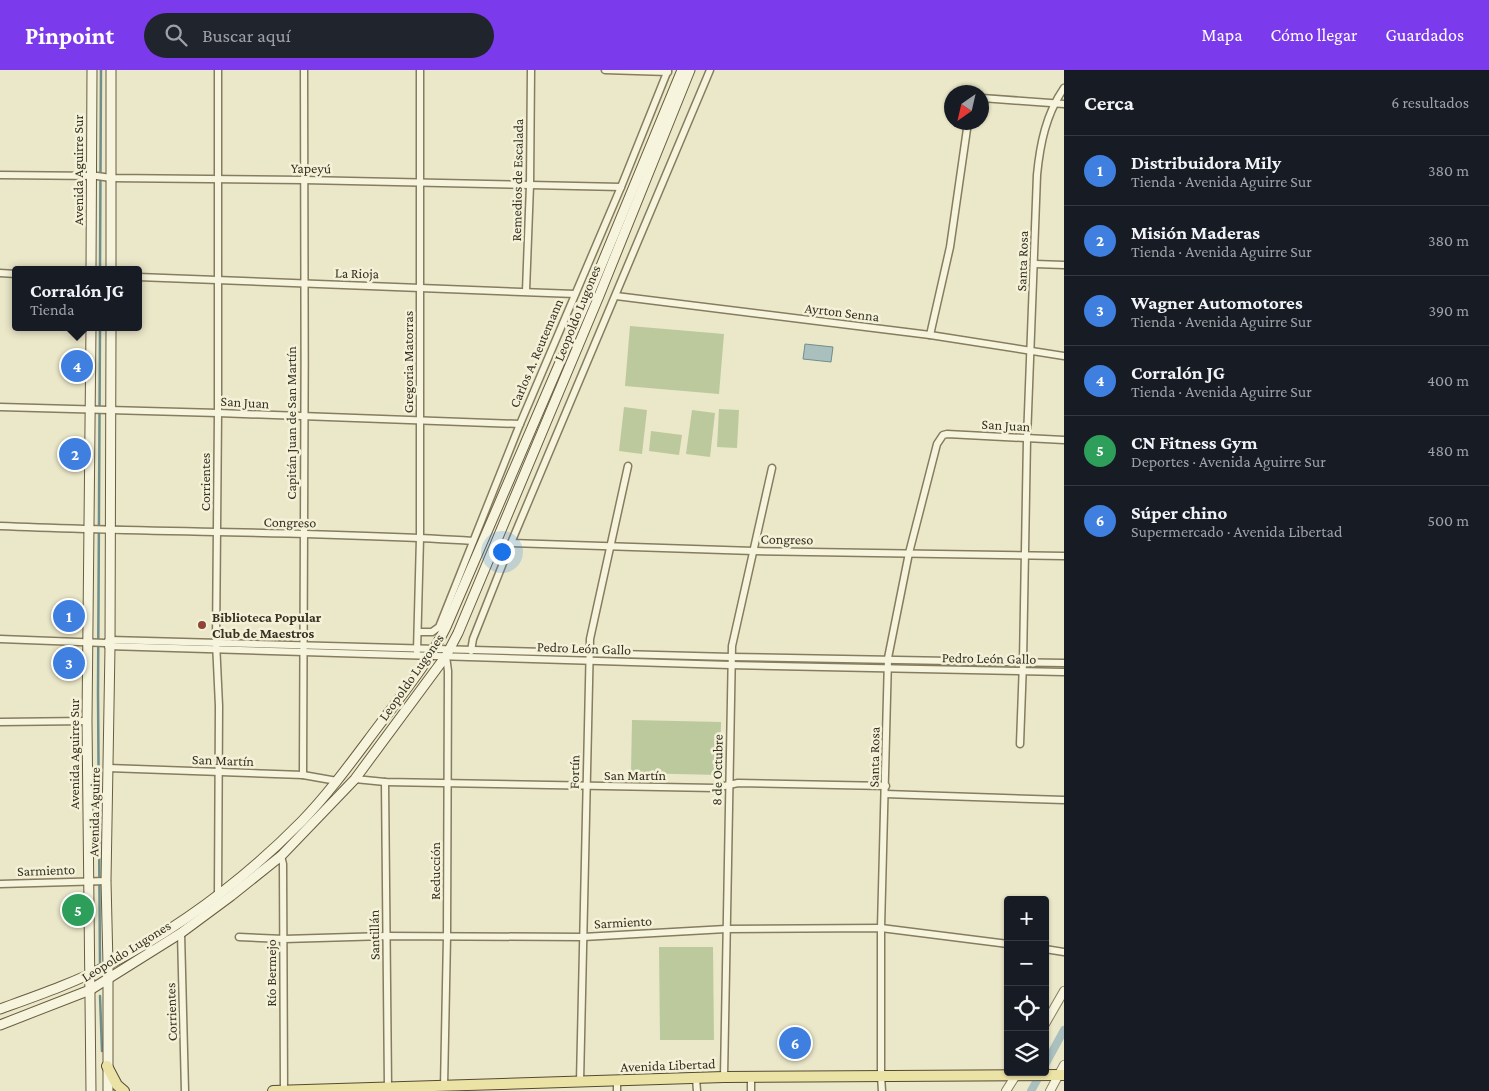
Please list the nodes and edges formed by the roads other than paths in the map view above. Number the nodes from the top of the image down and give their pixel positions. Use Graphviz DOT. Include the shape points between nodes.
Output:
graph roads {
  1 [pos="92,70"];
  2 [pos="111,70"];
  3 [pos="218,70"];
  4 [pos="304,70"];
  5 [pos="420,70"];
  6 [pos="531,70"];
  7 [pos="605,70"];
  8 [pos="640,70"];
  9 [pos="682,70"];
  10 [pos="690,70"];
  11 [pos="710,70"];
  12 [pos="668,71"];
  13 [pos="1064,88"];
  14 [pos="989,99"];
  15 [pos="1054,104"];
  16 [pos="1064,104"];
  17 [pos="967,130"];
  18 [pos="0,175"];
  19 [pos="94,176"];
  20 [pos="108,178"];
  21 [pos="219,179"];
  22 [pos="304,180"];
  23 [pos="420,183"];
  24 [pos="530,186"];
  25 [pos="621,187"];
  26 [pos="1035,264"];
  27 [pos="1064,265"];
  28 [pos="91,266"];
  29 [pos="111,266"];
  30 [pos="142,277"];
  31 [pos="219,279"];
  32 [pos="303,284"];
  33 [pos="421,287"];
  34 [pos="526,291"];
  35 [pos="575,294"];
  36 [pos="616,296"];
  37 [pos="90,331"];
  38 [pos="111,331"];
  39 [pos="930,335"];
  40 [pos="1031,350"];
  41 [pos="1064,356"];
  42 [pos="0,407"];
  43 [pos="93,410"];
  44 [pos="108,410"];
  45 [pos="218,413"];
  46 [pos="303,417"];
  47 [pos="420,420"];
  48 [pos="520,424"];
  49 [pos="947,434"];
  50 [pos="1027,439"];
  51 [pos="1064,440"];
  52 [pos="628,466"];
  53 [pos="772,468"];
  54 [pos="0,526"];
  55 [pos="92,530"];
  56 [pos="108,531"];
  57 [pos="218,533"];
  58 [pos="305,535"];
  59 [pos="420,538"];
  60 [pos="473,541"];
  61 [pos="511,543"];
  62 [pos="610,546"];
  63 [pos="754,551"];
  64 [pos="909,553"];
  65 [pos="1025,555"];
  66 [pos="1064,556"];
  67 [pos="418,632"];
  68 [pos="0,640"];
  69 [pos="216,642"];
  70 [pos="90,643"];
  71 [pos="108,643"];
  72 [pos="304,644"];
  73 [pos="417,647"];
  74 [pos="471,649"];
  75 [pos="217,650"];
  76 [pos="304,652"];
  77 [pos="433,652"];
  78 [pos="448,652"];
  79 [pos="589,652"];
  80 [pos="417,655"];
  81 [pos="731,656"];
  82 [pos="471,657"];
  83 [pos="888,659"];
  84 [pos="589,660"];
  85 [pos="1023,662"];
  86 [pos="1064,663"];
  87 [pos="730,666"];
  88 [pos="887,669"];
  89 [pos="1023,671"];
  90 [pos="1064,672"];
  91 [pos="87,721"];
  92 [pos="0,722"];
  93 [pos="1020,744"];
  94 [pos="108,768"];
  95 [pos="218,772"];
  96 [pos="303,776"];
  97 [pos="355,779"];
  98 [pos="337,781"];
  99 [pos="385,782"];
  100 [pos="447,783"];
  101 [pos="730,784"];
  102 [pos="886,786"];
  103 [pos="586,787"];
  104 [pos="886,794"];
  105 [pos="1064,800"];
  106 [pos="282,856"];
  107 [pos="92,881"];
  108 [pos="104,881"];
  109 [pos="0,884"];
  110 [pos="218,894"];
  111 [pos="881,928"];
  112 [pos="726,929"];
  113 [pos="181,933"];
  114 [pos="386,936"];
  115 [pos="447,936"];
  116 [pos="239,937"];
  117 [pos="583,937"];
  118 [pos="284,939"];
  119 [pos="1004,943"];
  120 [pos="1049,950"];
  121 [pos="1064,952"];
  122 [pos="108,965"];
  123 [pos="90,973"];
  124 [pos="108,978"];
  125 [pos="90,990"];
  126 [pos="1064,991"];
  127 [pos="0,1009"];
  128 [pos="1049,1017"];
  129 [pos="0,1025"];
  130 [pos="1064,1065"];
  131 [pos="108,1066"];
  132 [pos="1004,1075"];
  133 [pos="881,1076"];
  134 [pos="1019,1076"];
  135 [pos="1057,1076"];
  136 [pos="724,1077"];
  137 [pos="750,1077"];
  138 [pos="696,1078"];
  139 [pos="580,1082"];
  140 [pos="617,1086"];
  141 [pos="444,1087"];
  142 [pos="388,1088"];
  143 [pos="473,1088"];
  144 [pos="343,1090"];
  145 [pos="91,1091"];
  146 [pos="108,1091"];
  147 [pos="124,1091"];
  148 [pos="186,1091"];
  149 [pos="272,1091"];
  150 [pos="284,1091"];
  151 [pos="697,1091"];
  152 [pos="750,1091"];
  153 [pos="882,1091"];
  154 [pos="1006,1091"];
  155 [pos="1050,1091"];
  1 -- 19 [label="main road, Avenida Aguirre Sur"];
  2 -- 20 [label="main road"];
  3 -- 21 [label="street, Corrientes"];
  4 -- 22 [label="street, Capitán Juan de San Martín"];
  5 -- 23 [label="street, Gregoria Matorras"];
  6 -- 24 [label="street, Remedios de Escalada"];
  7 -- 8 [label="street"];
  8 -- 12 [label="street"];
  9 -- 77 [label="main road, Leopoldo Lugones" via="589,295"];
  10 -- 78 [label="main road, Leopoldo Lugones" via="580,342"];
  11 -- 36 [label="street"];
  12 -- 25 [label="street, Carlos A. Reutemann"];
  13 -- 15 [label="street, Santa Rosa"];
  14 -- 15 [label="street"];
  15 -- 16 [label="street"];
  15 -- 26 [label="street, Santa Rosa" via="1039,153"];
  17 -- 39 [label="street" via="948,261"];
  18 -- 19 [label="street, Yapeyú"];
  19 -- 20 [label="street, Yapeyú"];
  19 -- 28 [label="main road, Avenida Aguirre Sur"];
  20 -- 21 [label="street, Yapeyú"];
  20 -- 29 [label="main road"];
  21 -- 22 [label="street, Yapeyú"];
  21 -- 31 [label="street, Corrientes"];
  22 -- 23 [label="street, Yapeyú"];
  22 -- 32 [label="street, Capitán Juan de San Martín"];
  23 -- 24 [label="street, Yapeyú"];
  23 -- 33 [label="street, Gregoria Matorras"];
  24 -- 25 [label="street, Yapeyú"];
  24 -- 34 [label="street, Remedios de Escalada"];
  25 -- 35 [label="street, Carlos A. Reutemann"];
  26 -- 27 [label="street"];
  26 -- 40 [label="street, Santa Rosa"];
  30 -- 31 [label="street, La Rioja"];
  31 -- 32 [label="street, La Rioja"];
  31 -- 45 [label="street, Corrientes"];
  32 -- 33 [label="street, La Rioja"];
  32 -- 46 [label="street, Capitán Juan de San Martín"];
  33 -- 34 [label="street, La Rioja"];
  33 -- 47 [label="street, Gregoria Matorras"];
  34 -- 35 [label="street, La Rioja"];
  35 -- 48 [label="street, Carlos A. Reutemann"];
  36 -- 39 [label="street, Ayrton Senna"];
  36 -- 61 [label="street"];
  37 -- 43 [label="main road, Avenida Aguirre Sur"];
  38 -- 44 [label="main road"];
  39 -- 40 [label="street, Ayrton Senna"];
  40 -- 41 [label="street, Ayrton Senna"];
  40 -- 50 [label="street, Santa Rosa"];
  42 -- 43 [label="street, San Juan"];
  43 -- 44 [label="street, San Juan"];
  43 -- 55 [label="main road, Avenida Aguirre Sur"];
  44 -- 45 [label="street, San Juan"];
  44 -- 56 [label="main road"];
  45 -- 46 [label="street, San Juan"];
  45 -- 57 [label="street, Corrientes"];
  46 -- 47 [label="street, San Juan"];
  46 -- 58 [label="street, Capitán Juan de San Martín"];
  47 -- 48 [label="street, San Juan"];
  47 -- 59 [label="street, Gregoria Matorras"];
  48 -- 60 [label="street, Carlos A. Reutemann"];
  49 -- 50 [label="street, San Juan"];
  49 -- 64 [label="street, Santa Rosa" via="937,444"];
  50 -- 51 [label="street, San Juan"];
  50 -- 65 [label="street, Santa Rosa"];
  52 -- 62 [label="street, Fortín"];
  53 -- 63 [label="street, 8 de Octubre"];
  54 -- 55 [label="street"];
  55 -- 56 [label="street, Congreso"];
  55 -- 70 [label="main road, Avenida Aguirre Sur"];
  56 -- 57 [label="street, Congreso"];
  56 -- 71 [label="main road"];
  57 -- 58 [label="street, Congreso"];
  57 -- 69 [label="street, Corrientes"];
  58 -- 59 [label="street, Congreso"];
  58 -- 72 [label="street, Capitán Juan de San Martín"];
  59 -- 60 [label="street, Congreso"];
  59 -- 67 [label="street, Gregoria Matorras"];
  60 -- 67 [label="street, Carlos A. Reutemann" via="439,627 432,632"];
  61 -- 62 [label="street, Congreso"];
  61 -- 74 [label="street"];
  62 -- 63 [label="street, Congreso"];
  62 -- 79 [label="street, Fortín"];
  63 -- 64 [label="street, Congreso"];
  63 -- 81 [label="street, 8 de Octubre"];
  64 -- 65 [label="street, Congreso"];
  64 -- 83 [label="street, Santa Rosa"];
  65 -- 66 [label="street, Congreso"];
  65 -- 85 [label="street, Santa Rosa"];
  67 -- 73 [label="street, Gregoria Matorras"];
  68 -- 70 [label="street, Pedro León Gallo"];
  69 -- 71 [label="street, Pedro León Gallo"];
  69 -- 72 [label="street, Pedro León Gallo"];
  69 -- 75 [label="street, Corrientes"];
  70 -- 71 [label="street, Pedro León Gallo"];
  70 -- 91 [label="main road, Avenida Aguirre Sur"];
  71 -- 75 [label="street, Pedro León Gallo"];
  71 -- 94 [label="main road, Avenida Aguirre"];
  72 -- 73 [label="street, Pedro León Gallo"];
  72 -- 76 [label="street, Capitán Juan de San Martín"];
  73 -- 77 [label="street, Pedro León Gallo"];
  73 -- 80 [label="street, Gregoria Matorras"];
  74 -- 78 [label="street, Pedro León Gallo"];
  74 -- 79 [label="street, Pedro León Gallo"];
  74 -- 82 [label="street"];
  75 -- 76 [label="street, Pedro León Gallo"];
  75 -- 95 [label="street, Corrientes"];
  76 -- 80 [label="street, Pedro León Gallo"];
  76 -- 96 [label="street, Capitán Juan de San Martín"];
  77 -- 78 [label="street, Pedro León Gallo"];
  77 -- 80 [label="street, Pedro León Gallo"];
  77 -- 98 [label="main road, Leopoldo Lugones"];
  78 -- 82 [label="street, Pedro León Gallo"];
  78 -- 97 [label="main road, Leopoldo Lugones"];
  78 -- 100 [label="street, Reducción"];
  79 -- 81 [label="street, Pedro León Gallo"];
  79 -- 84 [label="street, Fortín"];
  81 -- 83 [label="street, Pedro León Gallo"];
  81 -- 87 [label="street, 8 de Octubre"];
  82 -- 84 [label="street, Pedro León Gallo"];
  83 -- 85 [label="street, Pedro León Gallo"];
  83 -- 88 [label="street, Santa Rosa"];
  84 -- 87 [label="street, Pedro León Gallo"];
  84 -- 103 [label="street, Fortín"];
  85 -- 86 [label="street, Pedro León Gallo"];
  85 -- 89 [label="street, Santa Rosa"];
  87 -- 88 [label="street, Pedro León Gallo"];
  87 -- 101 [label="street, 8 de Octubre"];
  88 -- 89 [label="street, Pedro León Gallo"];
  88 -- 102 [label="street, Santa Rosa"];
  89 -- 90 [label="street, Pedro León Gallo"];
  89 -- 93 [label="street, Santa Rosa"];
  91 -- 92 [label="street"];
  91 -- 107 [label="main road, Avenida Aguirre Sur"];
  94 -- 95 [label="street, San Martín"];
  94 -- 108 [label="main road, Avenida Aguirre"];
  95 -- 96 [label="street, San Martín"];
  95 -- 110 [label="street, Corrientes"];
  96 -- 98 [label="street, San Martín"];
  97 -- 99 [label="street, San Martín"];
  97 -- 106 [label="main road, Leopoldo Lugones"];
  98 -- 110 [label="main road, Leopoldo Lugones" via="277,845"];
  99 -- 100 [label="street, San Martín"];
  99 -- 114 [label="street, Santillán"];
  100 -- 103 [label="street, San Martín"];
  100 -- 115 [label="street, Reducción"];
  101 -- 102 [label="street, San Martín"];
  101 -- 103 [label="street, San Martín" via="715,788"];
  101 -- 112 [label="street, 8 de Octubre"];
  102 -- 104 [label="street, Santa Rosa"];
  103 -- 117 [label="street, Fortín"];
  104 -- 105 [label="street"];
  104 -- 111 [label="street, Santa Rosa"];
  106 -- 113 [label="main road, Leopoldo Lugones"];
  106 -- 118 [label="street, Río Bermejo"];
  107 -- 108 [label="street, Sarmiento"];
  107 -- 109 [label="street, Sarmiento"];
  107 -- 123 [label="main road, Avenida Aguirre Sur"];
  108 -- 122 [label="main road, Avenida Aguirre"];
  110 -- 122 [label="main road, Leopoldo Lugones"];
  111 -- 112 [label="street, Sarmiento"];
  111 -- 119 [label="street, Sarmiento"];
  111 -- 133 [label="street, Santa Rosa"];
  112 -- 117 [label="street, Sarmiento"];
  112 -- 136 [label="street, 8 de Octubre"];
  113 -- 124 [label="main road, Leopoldo Lugones"];
  113 -- 148 [label="street, Corrientes"];
  114 -- 115 [label="street, Sarmiento"];
  114 -- 118 [label="street, Sarmiento"];
  114 -- 142 [label="street, Santillán"];
  115 -- 117 [label="street, Sarmiento"];
  115 -- 141 [label="street, Reducción"];
  116 -- 118 [label="street, Sarmiento"];
  117 -- 139 [label="street, Fortín"];
  118 -- 150 [label="street, Río Bermejo"];
  120 -- 121 [label="street"];
  122 -- 123 [label="main road, Leopoldo Lugones"];
  122 -- 124 [label="main road, Avenida Aguirre"];
  123 -- 125 [label="main road, Avenida Aguirre Sur"];
  123 -- 127 [label="main road, Leopoldo Lugones"];
  124 -- 125 [label="main road, Leopoldo Lugones"];
  124 -- 131 [label="main road"];
  125 -- 129 [label="main road, Leopoldo Lugones"];
  125 -- 145 [label="main road, Avenida Aguirre Sur"];
  126 -- 128 [label="street"];
  130 -- 135 [label="street"];
  131 -- 146 [label="main road"];
  131 -- 147 [label="main road" via="117,1085"];
  132 -- 133 [label="main road, Avenida Libertad"];
  133 -- 137 [label="main road, Avenida Libertad"];
  133 -- 153 [label="street, Santa Rosa"];
  134 -- 154 [label="street"];
  135 -- 155 [label="street"];
  136 -- 137 [label="main road, Avenida Libertad"];
  136 -- 138 [label="main road, Avenida Libertad"];
  137 -- 152 [label="street"];
  138 -- 140 [label="main road, Avenida Libertad"];
  138 -- 151 [label="street"];
  139 -- 140 [label="main road, Avenida Libertad"];
  139 -- 143 [label="main road, Avenida Libertad"];
  141 -- 142 [label="main road, Avenida Libertad"];
  141 -- 143 [label="main road, Avenida Libertad"];
  142 -- 144 [label="main road, Avenida Libertad"];
  144 -- 150 [label="main road, Avenida Libertad"];
  149 -- 150 [label="main road, Avenida Libertad"];
}
